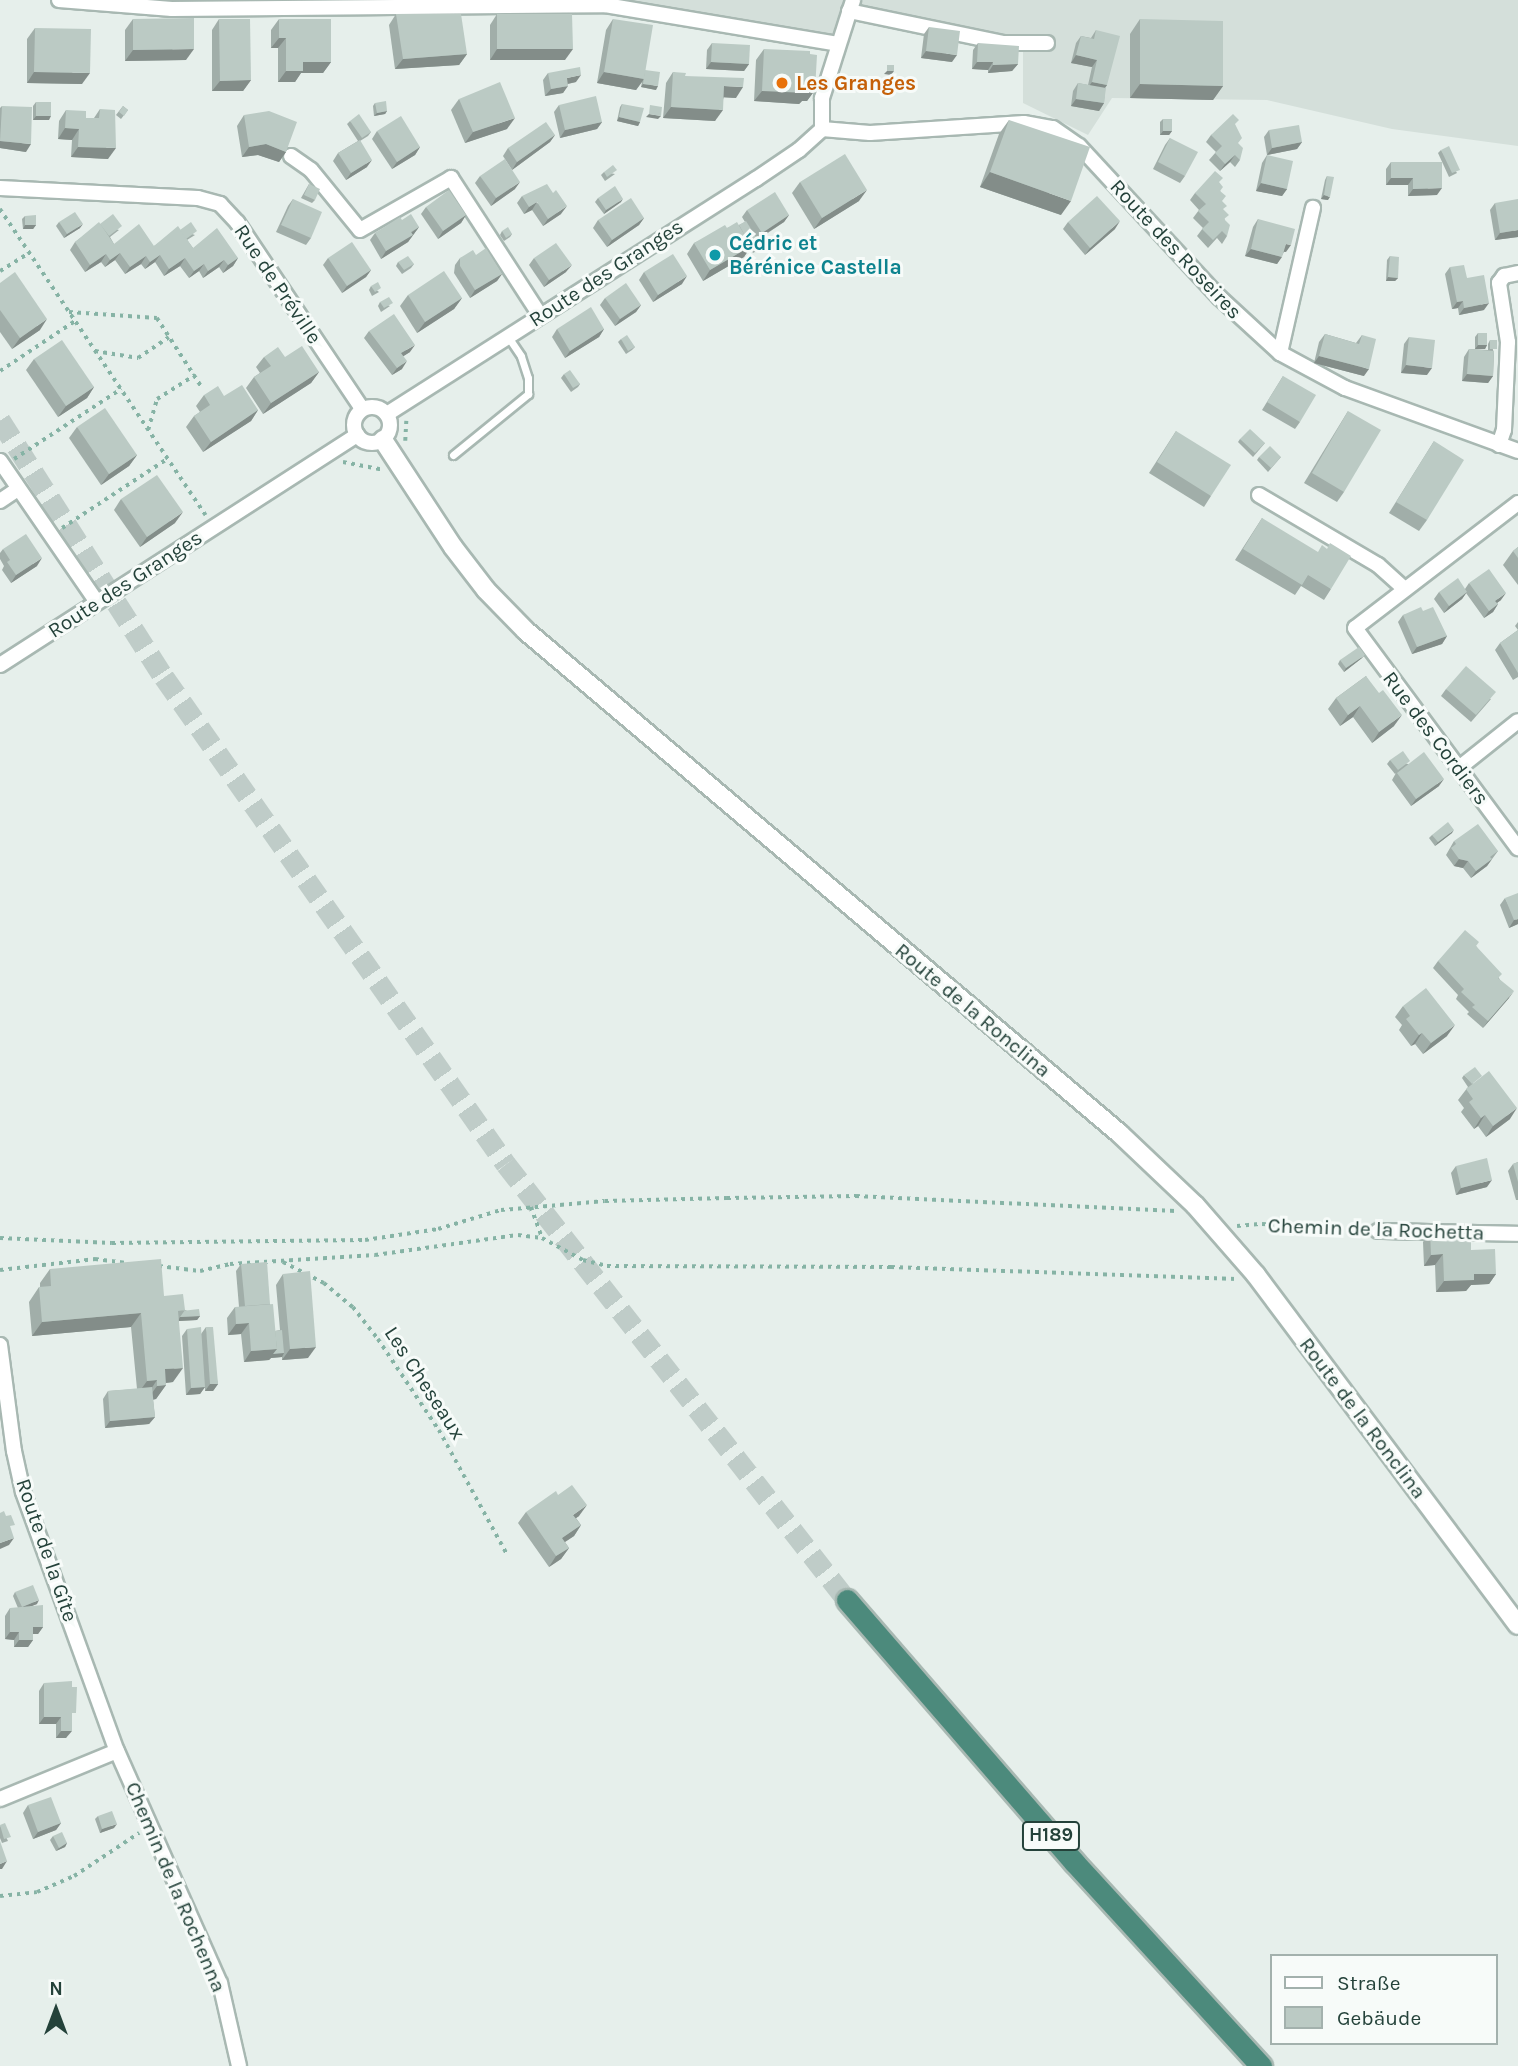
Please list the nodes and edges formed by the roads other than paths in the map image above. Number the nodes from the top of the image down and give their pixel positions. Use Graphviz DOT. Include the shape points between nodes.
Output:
graph roads {
  1 [pos="59,0"];
  2 [pos="851,6"];
  3 [pos="1047,43"];
  4 [pos="838,44"];
  5 [pos="822,129"];
  6 [pos="291,156"];
  7 [pos="0,188"];
  8 [pos="1313,208"];
  9 [pos="1518,273"];
  10 [pos="540,314"];
  11 [pos="508,337"];
  12 [pos="1280,354"];
  13 [pos="1513,385"];
  14 [pos="362,409"];
  15 [pos="387,414"];
  16 [pos="357,435"];
  17 [pos="383,440"];
  18 [pos="1499,445"];
  19 [pos="1518,452"];
  20 [pos="453,455"];
  21 [pos="5,461"];
  22 [pos="18,489"];
  23 [pos="1259,495"];
  24 [pos="0,501"];
  25 [pos="1518,503"];
  26 [pos="1405,589"];
  27 [pos="97,602"];
  28 [pos="0,666"];
  29 [pos="1518,721"];
  30 [pos="1459,768"];
  31 [pos="1518,848"];
  32 [pos="1378,1231"];
  33 [pos="1518,1234"];
  34 [pos="0,1345"];
  35 [pos="847,1600"];
  36 [pos="1518,1625"];
  37 [pos="117,1751"];
  38 [pos="0,1799"];
  39 [pos="239,2066"];
  40 [pos="1261,2066"];
  1 -- 4 [label="street" via="173,9 605,5"];
  2 -- 3 [label="street" via="1004,43"];
  2 -- 4 [label="street"];
  4 -- 5 [label="street" via="822,98"];
  5 -- 10 [label="street, Route des Granges" via="756,179"];
  5 -- 12 [label="street, Route des Roseires" via="870,133 1024,122 1054,128 1079,146 1219,297"];
  6 -- 10 [label="street" via="311,170 360,230 451,178"];
  7 -- 14 [label="street, Rue de Préville" via="198,198 220,204 237,222"];
  8 -- 12 [label="street"];
  9 -- 13 [label="street" via="1504,275 1499,283"];
  10 -- 11 [label="street, Route des Granges"];
  11 -- 15 [label="street, Route des Granges"];
  11 -- 20 [label="lane" via="521,356 528,394"];
  12 -- 18 [label="street, Route des Roseires" via="1345,388"];
  13 -- 18 [label="street"];
  14 -- 15 [label="street" via="373,406"];
  14 -- 16 [label="street" via="354,421"];
  15 -- 17 [label="street" via="390,429"];
  16 -- 17 [label="street" via="369,443"];
  16 -- 27 [label="street, Route des Granges"];
  17 -- 36 [label="street, Route de la Ronclina" via="453,547 526,631 1119,1133 1195,1205 1256,1275"];
  18 -- 19 [label="street, Route des Roseires"];
  21 -- 22 [label="street"];
  22 -- 24 [label="street"];
  22 -- 27 [label="street"];
  23 -- 26 [label="street" via="1378,565"];
  25 -- 26 [label="street"];
  26 -- 30 [label="street, Rue des Cordiers" via="1354,628"];
  27 -- 28 [label="street, Route des Granges"];
  29 -- 30 [label="street"];
  30 -- 31 [label="street, Rue des Cordiers"];
  32 -- 33 [label="street, Chemin de la Rochetta"];
  34 -- 37 [label="street, Route de la Gîte" via="23,1492"];
  35 -- 40 [label="highway, H189" via="1074,1862"];
  37 -- 38 [label="street"];
  37 -- 39 [label="street, Chemin de la Rochenna" via="220,1983"];
}
